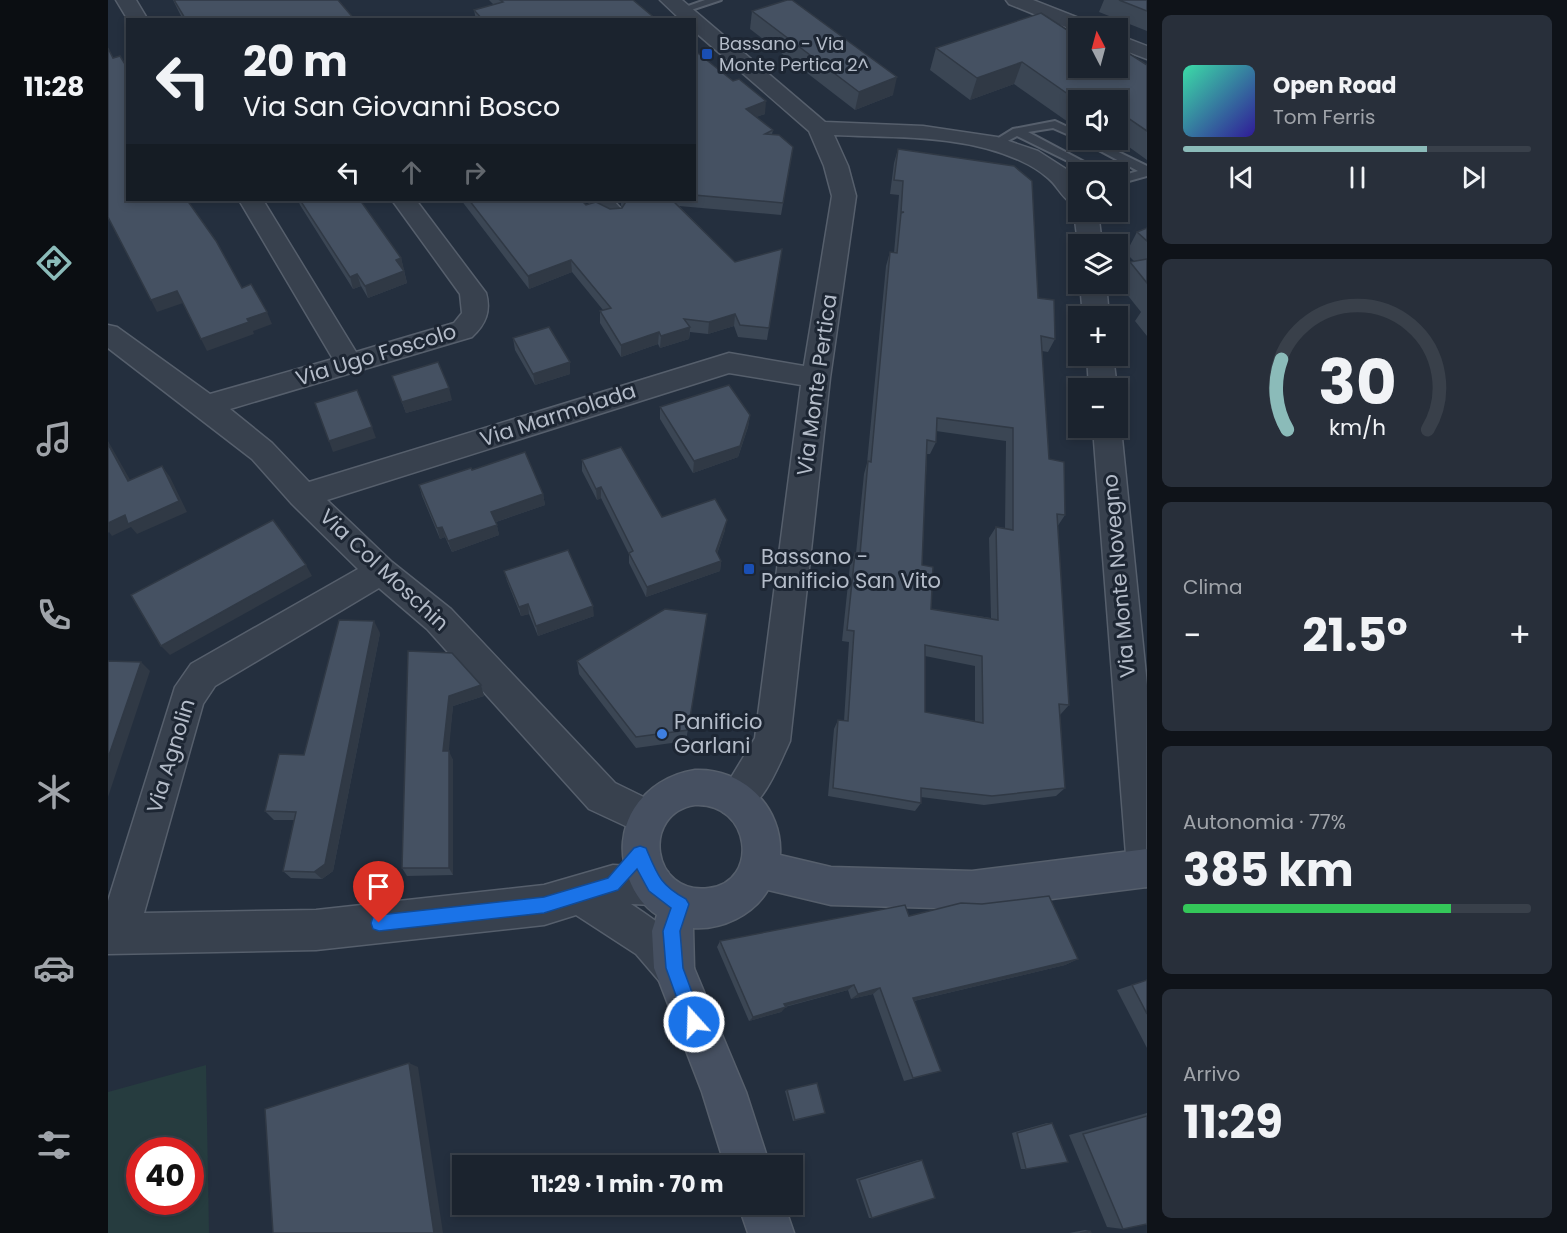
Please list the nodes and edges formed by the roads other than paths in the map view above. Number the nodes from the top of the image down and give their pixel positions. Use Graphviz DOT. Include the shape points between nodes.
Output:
graph roads {
  1 [pos="113,0"];
  2 [pos="126,0"];
  3 [pos="716,0"];
  4 [pos="1016,0"];
  5 [pos="108,1"];
  6 [pos="686,15"];
  7 [pos="137,18"];
  8 [pos="1068,21"];
  9 [pos="696,23"];
  10 [pos="1128,45"];
  11 [pos="1147,53"];
  12 [pos="819,128"];
  13 [pos="1068,131"];
  14 [pos="1007,136"];
  15 [pos="1106,150"];
  16 [pos="1073,162"];
  17 [pos="1147,171"];
  18 [pos="1128,178"];
  19 [pos="1068,186"];
  20 [pos="252,201"];
  21 [pos="405,201"];
  22 [pos="108,334"];
  23 [pos="349,363"];
  24 [pos="816,378"];
  25 [pos="206,406"];
  26 [pos="1108,438"];
  27 [pos="303,496"];
  28 [pos="381,571"];
  29 [pos="736,799"];
  30 [pos="655,865"];
  31 [pos="1146,868"];
  32 [pos="759,869"];
  33 [pos="597,890"];
  34 [pos="113,934"];
  35 [pos="674,968"];
  36 [pos="744,1155"];
  37 [pos="765,1215"];
  38 [pos="771,1233"];
  1 -- 5 [label="street"];
  2 -- 7 [label="street"];
  3 -- 6 [label="lane"];
  4 -- 8 [label="street"];
  9 -- 12 [label="street, Via Monte Pertica"];
  10 -- 11 [label="street"];
  12 -- 14 [label="street"];
  12 -- 24 [label="street, Via Monte Pertica" via="837,166 844,196"];
  13 -- 14 [label="lane" via="1055,124"];
  14 -- 16 [label="lane"];
  14 -- 19 [label="street" via="1054,170"];
  15 -- 17 [label="lane"];
  17 -- 18 [label="lane"];
  20 -- 23 [label="street"];
  21 -- 23 [label="street, Via Ugo Foscolo" via="472,293 476,312 473,322 463,330"];
  22 -- 25 [label="street, Via Col Moschin"];
  23 -- 25 [label="street, Via Ugo Foscolo"];
  24 -- 27 [label="street, Via Marmolada" via="729,363"];
  24 -- 29 [label="street, Via Monte Pertica" via="772,741"];
  25 -- 27 [label="street, Via Col Moschin" via="261,452"];
  26 -- 31 [label="street, Via Monte Novegno"];
  27 -- 28 [label="street, Via Col Moschin"];
  28 -- 30 [label="street, Via Col Moschin" via="440,619 602,796"];
  28 -- 34 [label="street, Via Agnolin" via="203,675 187,698"];
  29 -- 30 [label="street" via="717,790 696,787 676,791 659,802"];
  29 -- 32 [label="street" via="750,813 759,831 763,850"];
  30 -- 32 [label="street" via="700,908 719,907 744,893"];
  30 -- 33 [label="street"];
  30 -- 35 [label="street" via="672,931"];
  31 -- 32 [label="street" via="972,890 831,886"];
  33 -- 34 [label="street" via="544,905 315,930"];
  33 -- 35 [label="street"];
  35 -- 36 [label="street" via="724,1092"];
  37 -- 38 [label="street"];
}
